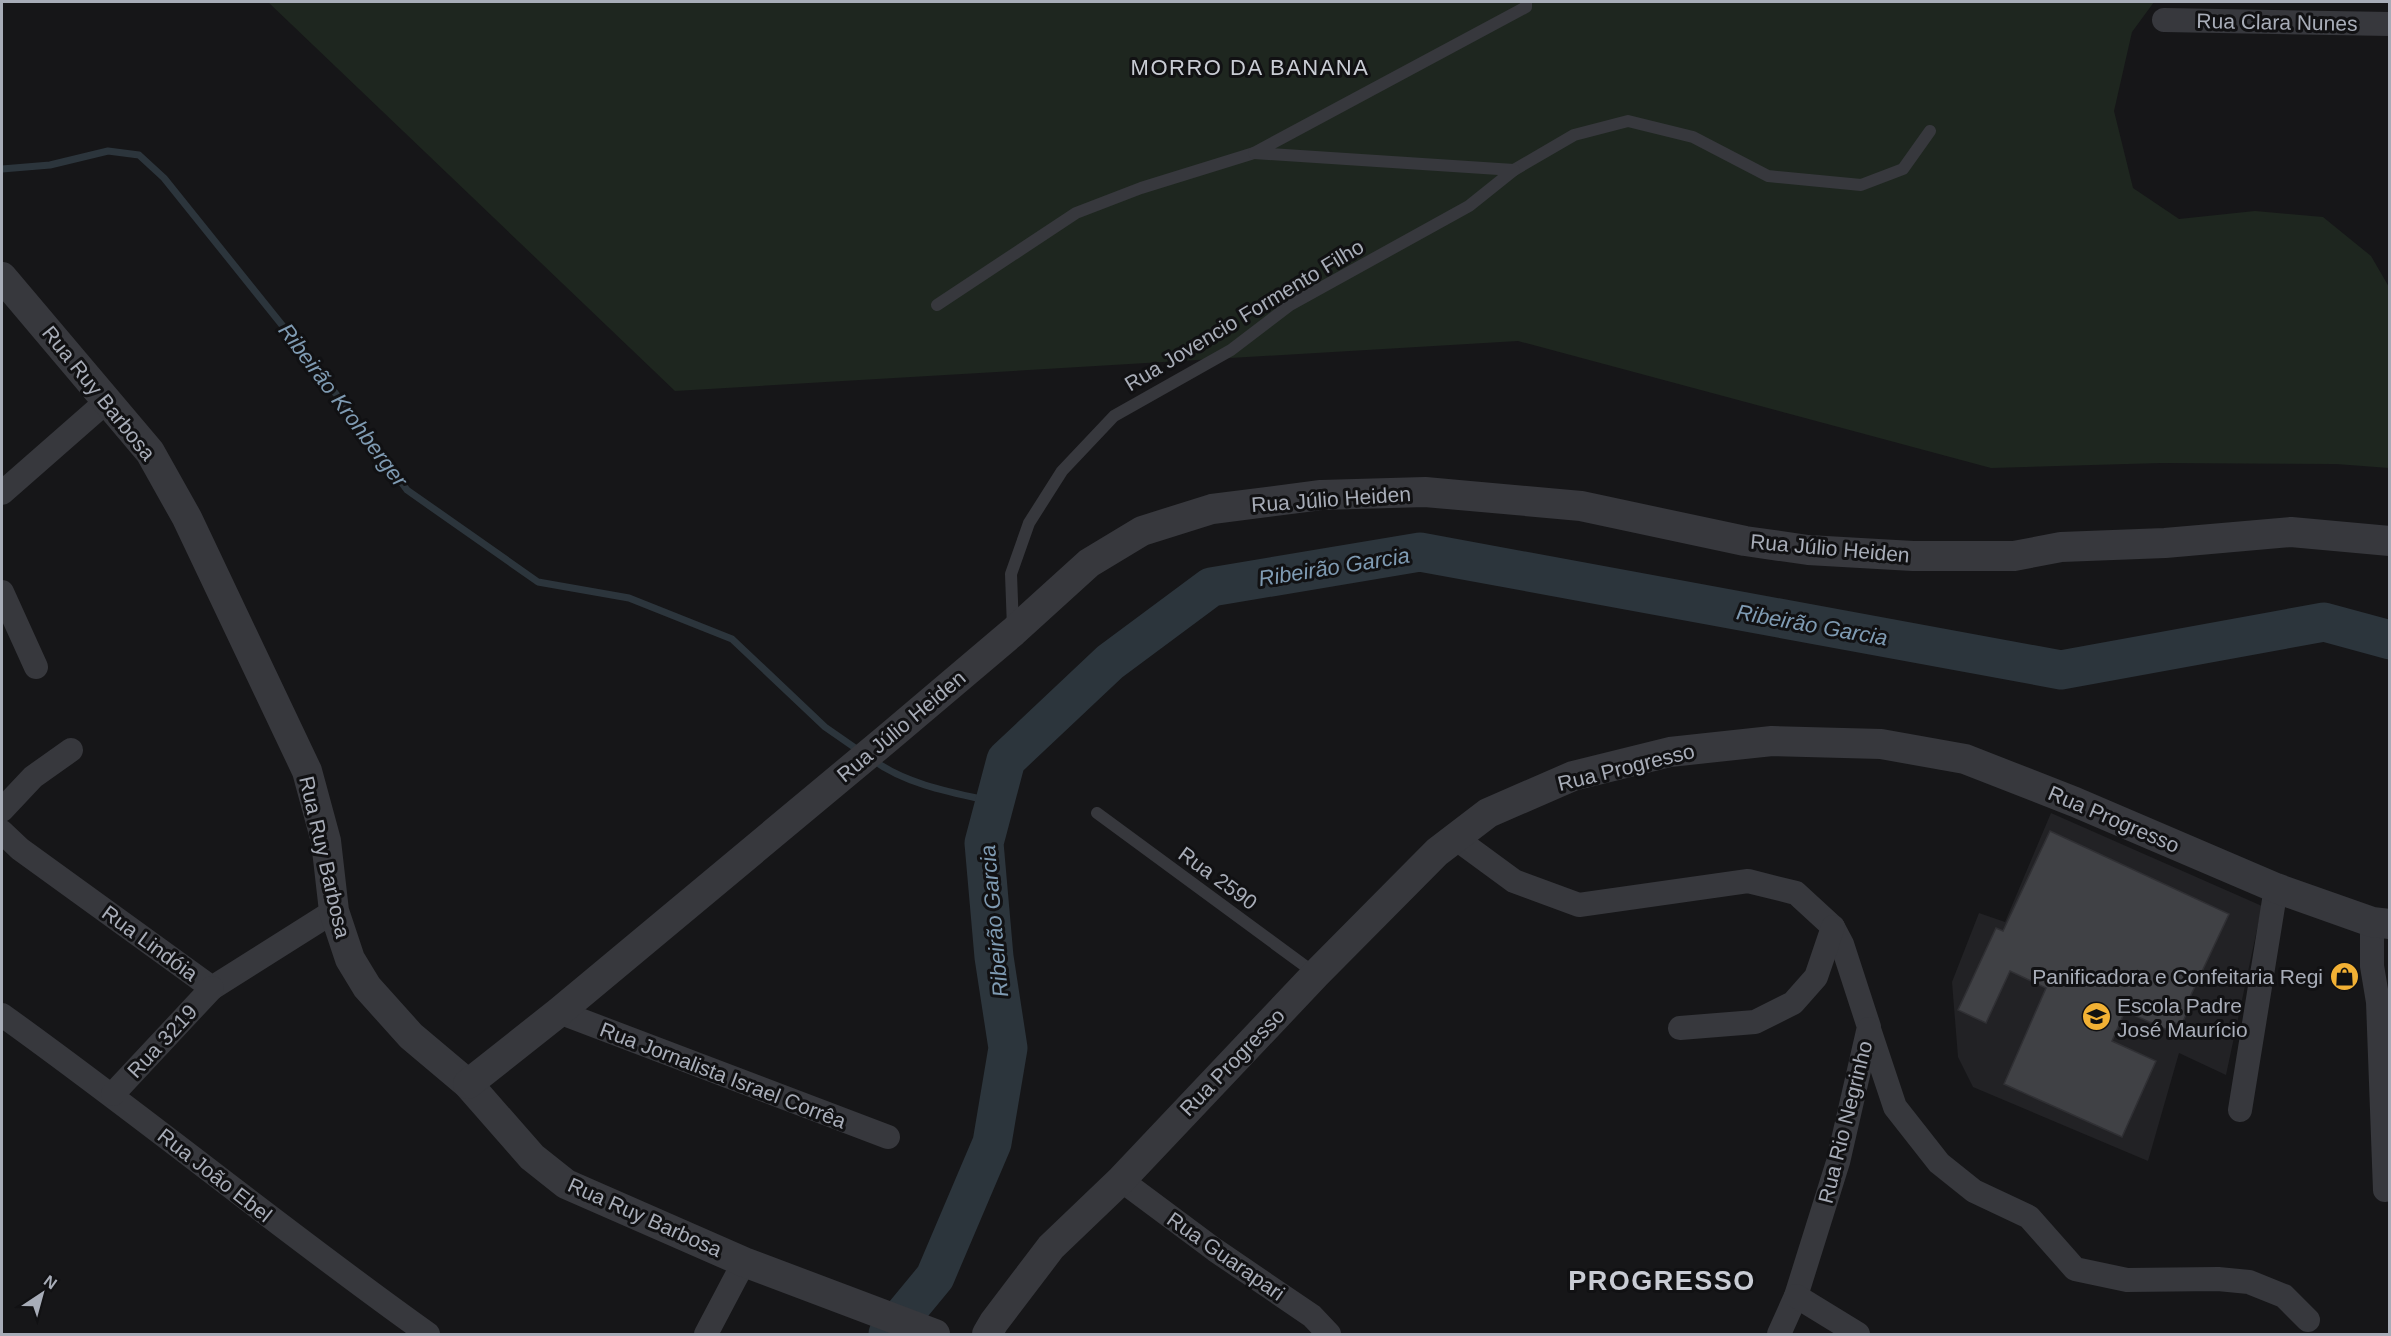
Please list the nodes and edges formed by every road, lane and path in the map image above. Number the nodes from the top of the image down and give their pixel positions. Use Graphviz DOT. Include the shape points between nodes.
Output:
graph roads {
  1 [pos="1526,2"];
  2 [pos="2164,20"];
  3 [pos="2390,24"];
  4 [pos="1930,131"];
  5 [pos="1254,153"];
  6 [pos="1514,170"];
  7 [pos="2,277"];
  8 [pos="937,305"];
  9 [pos="108,400"];
  10 [pos="2,493"];
  11 [pos="2390,541"];
  12 [pos="2,592"];
  13 [pos="1013,632"];
  14 [pos="36,667"];
  15 [pos="71,750"];
  16 [pos="2,810"];
  17 [pos="1098,813"];
  18 [pos="2,832"];
  19 [pos="1454,837"];
  20 [pos="2276,888"];
  21 [pos="334,911"];
  22 [pos="2381,923"];
  23 [pos="1833,927"];
  24 [pos="1316,974"];
  25 [pos="212,988"];
  26 [pos="558,1012"];
  27 [pos="2,1014"];
  28 [pos="1869,1027"];
  29 [pos="1680,1028"];
  30 [pos="468,1084"];
  31 [pos="113,1094"];
  32 [pos="2240,1110"];
  33 [pos="888,1137"];
  34 [pos="1121,1180"];
  35 [pos="2385,1190"];
  36 [pos="744,1262"];
  37 [pos="1796,1296"];
  38 [pos="2308,1320"];
  39 [pos="428,1335"];
  40 [pos="706,1335"];
  41 [pos="935,1335"];
  42 [pos="987,1335"];
  43 [pos="1329,1335"];
  44 [pos="1779,1335"];
  45 [pos="1858,1335"];
  1 -- 5 [label="lane" via="1526,7"];
  2 -- 3 [label="street, Rua Clara Nunes"];
  4 -- 6 [label="lane, Rua Jovencio Formento Filho" via="1903,169 1861,185 1768,176 1693,137 1628,121 1574,135"];
  5 -- 6 [label="lane"];
  5 -- 8 [label="lane" via="1076,213"];
  6 -- 13 [label="lane, Rua Jovencio Formento Filho" via="1469,206 1290,305 1232,350 1114,416 1062,471 1029,523 1011,574"];
  7 -- 9 [label="street, Rua Ruy Barbosa"];
  9 -- 10 [label="street"];
  9 -- 21 [label="street, Rua Ruy Barbosa" via="150,452 187,518 307,771 326,841"];
  11 -- 13 [label="street, Rua Júlio Heiden" via="2291,532 2061,547 2014,556 1913,556 1808,550 1745,541 1537,500 1425,492 1322,495 1212,509 1142,531 1089,563"];
  12 -- 14 [label="street"];
  13 -- 26 [label="street, Rua Júlio Heiden"];
  15 -- 16 [label="street" via="33,777"];
  17 -- 24 [label="lane, Rua 2590"];
  18 -- 25 [label="street, Rua Lindóia"];
  19 -- 20 [label="street, Rua Progresso" via="1488,813 1573,776 1670,752 1772,741 1881,744 1965,759"];
  19 -- 23 [label="street, Rua Rio Negrinho" via="1514,881 1579,905 1748,881 1796,893"];
  19 -- 24 [label="street, Rua Progresso"];
  20 -- 22 [label="street, Rua Progresso"];
  20 -- 32 [label="street"];
  21 -- 25 [label="street, Rua Lindóia"];
  21 -- 30 [label="street, Rua Ruy Barbosa" via="350,959 367,987 411,1036"];
  22 -- 35 [label="street" via="2372,966 2378,1002"];
  23 -- 28 [label="street, Rua Rio Negrinho"];
  23 -- 29 [label="street" via="1816,977 1793,1003 1755,1022"];
  24 -- 34 [label="street, Rua Progresso"];
  25 -- 31 [label="street, Rua 3219"];
  26 -- 30 [label="street, Rua Júlio Heiden"];
  26 -- 33 [label="street, Rua Jornalista Israel Corrêa"];
  27 -- 31 [label="street, Rua João Ebel"];
  28 -- 37 [label="street, Rua Rio Negrinho" via="1838,1162"];
  28 -- 38 [label="street" via="1895,1107 1939,1163 1974,1191 2029,1217 2075,1269 2127,1280 2249,1282 2284,1296"];
  30 -- 36 [label="street, Rua Ruy Barbosa" via="532,1157 566,1184"];
  31 -- 39 [label="street, Rua João Ebel" via="323,1260"];
  34 -- 42 [label="street, Rua Progresso" via="1051,1247"];
  34 -- 43 [label="street, Rua Guarapari" via="1312,1316"];
  36 -- 40 [label="street"];
  36 -- 41 [label="street, Rua Ruy Barbosa"];
  37 -- 44 [label="street, Rua Rio Negrinho"];
  37 -- 45 [label="street"];
}
